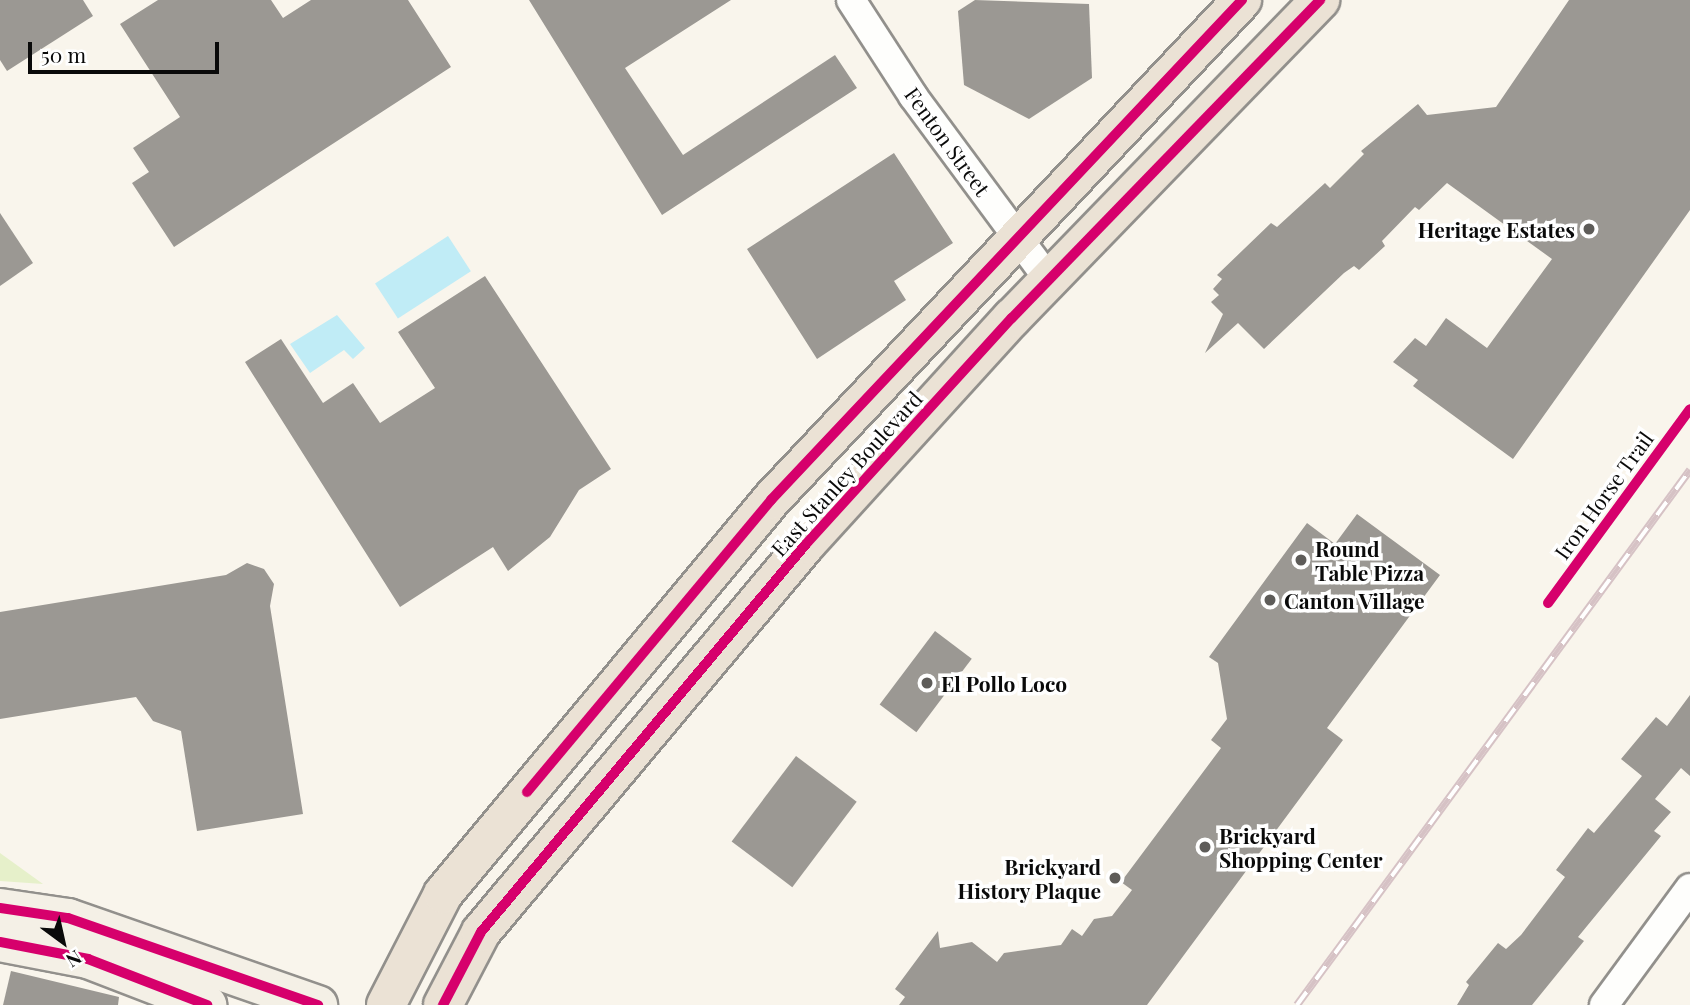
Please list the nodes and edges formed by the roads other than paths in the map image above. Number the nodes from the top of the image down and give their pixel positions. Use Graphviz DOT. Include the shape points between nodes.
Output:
graph roads {
  1 [pos="851,0"];
  2 [pos="1242,0"];
  3 [pos="1320,0"];
  4 [pos="1018,233"];
  5 [pos="1049,280"];
  6 [pos="1690,888"];
  7 [pos="0,908"];
  8 [pos="0,942"];
  9 [pos="171,998"];
  10 [pos="207,1005"];
  11 [pos="318,1005"];
  12 [pos="386,1005"];
  13 [pos="443,1005"];
  14 [pos="1604,1005"];
  1 -- 4 [label="street, Fenton Street" via="913,96"];
  2 -- 4 [label="main road, East Stanley Boulevard"];
  3 -- 5 [label="main road, East Stanley Boulevard"];
  4 -- 5 [label="street, Fenton Street"];
  4 -- 12 [label="main road, East Stanley Boulevard" via="771,500 460,873 443,894"];
  5 -- 13 [label="main road, East Stanley Boulevard" via="806,544 481,932"];
  6 -- 14 [label="street"];
  7 -- 11 [label="main road" via="68,918"];
  8 -- 9 [label="main road" via="88,959"];
  9 -- 10 [label="main road"];
}
